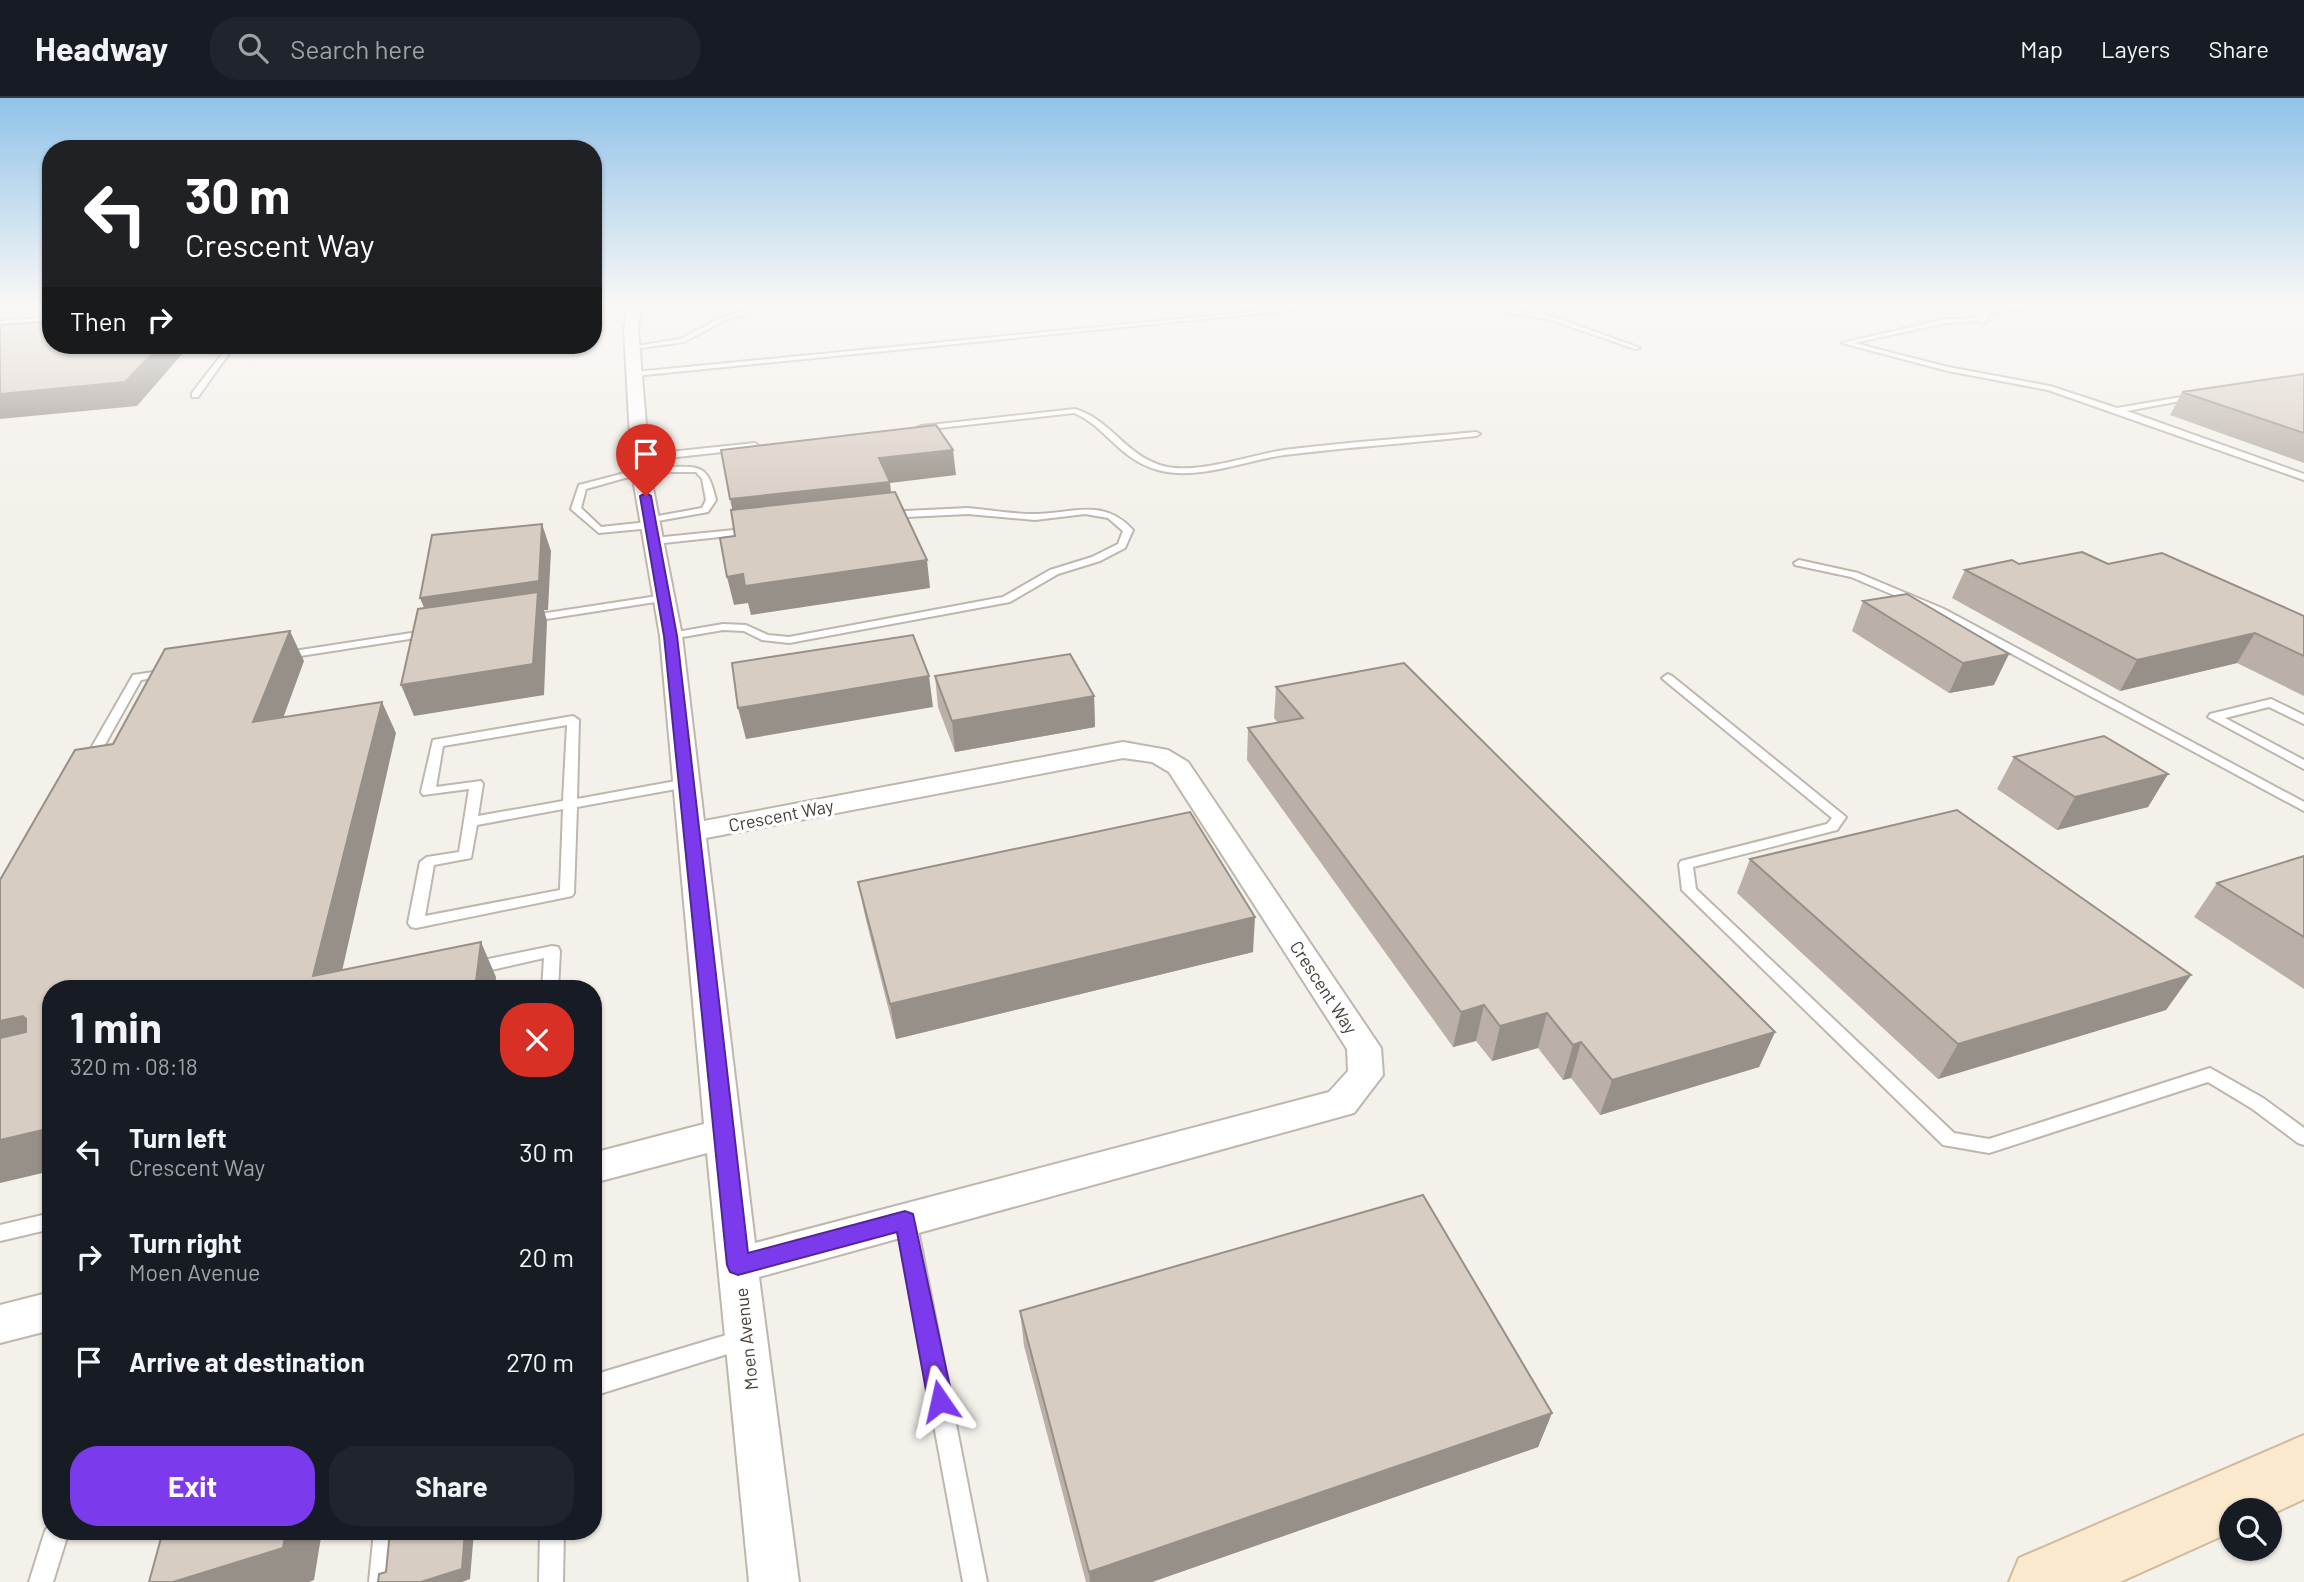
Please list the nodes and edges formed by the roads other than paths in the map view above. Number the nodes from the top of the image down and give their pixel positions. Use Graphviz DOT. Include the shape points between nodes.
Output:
graph roads {
  1 [pos="211,372"];
  2 [pos="653,372"];
  3 [pos="1965,372"];
  4 [pos="635,374"];
  5 [pos="195,394"];
  6 [pos="2211,394"];
  7 [pos="2117,410"];
  8 [pos="906,430"];
  9 [pos="1476,434"];
  10 [pos="762,445"];
  11 [pos="641,466"];
  12 [pos="2304,477"];
  13 [pos="870,516"];
  14 [pos="652,529"];
  15 [pos="765,530"];
  16 [pos="1799,563"];
  17 [pos="664,598"];
  18 [pos="516,621"];
  19 [pos="448,631"];
  20 [pos="671,636"];
  21 [pos="272,657"];
  22 [pos="178,671"];
  23 [pos="1668,678"];
  24 [pos="2304,720"];
  25 [pos="2304,765"];
  26 [pos="82,773"];
  27 [pos="687,783"];
  28 [pos="570,805"];
  29 [pos="2304,807"];
  30 [pos="470,822"];
  31 [pos="692,832"];
  32 [pos="463,970"];
  33 [pos="550,980"];
  34 [pos="724,1134"];
  35 [pos="2304,1138"];
  36 [pos="602,1166"];
  37 [pos="905,1220"];
  38 [pos="42,1223"];
  39 [pos="0,1233"];
  40 [pos="738,1265"];
  41 [pos="42,1313"];
  42 [pos="0,1324"];
  43 [pos="745,1340"];
  44 [pos="602,1383"];
  45 [pos="2304,1467"];
  46 [pos="54,1540"];
  47 [pos="385,1540"];
  48 [pos="552,1540"];
  49 [pos="41,1582"];
  50 [pos="380,1582"];
  51 [pos="551,1582"];
  52 [pos="774,1582"];
  53 [pos="975,1582"];
  54 [pos="2043,1582"];
  1 -- 5 [label="lane"];
  2 -- 4 [label="lane"];
  3 -- 7 [label="lane" via="2050,388"];
  4 -- 11 [label="street, Moen Avenue"];
  6 -- 7 [label="lane"];
  7 -- 12 [label="lane"];
  8 -- 9 [label="lane" via="1075,411 1094,419 1142,462 1183,472 1283,453"];
  10 -- 11 [label="lane"];
  11 -- 14 [label="street, Moen Avenue"];
  11 -- 14 [label="lane" via="699,470 706,478 711,500 700,513"];
  11 -- 14 [label="lane" via="582,487 576,509 599,530"];
  13 -- 20 [label="lane" via="968,511 1035,517 1085,511 1111,516 1128,530 1122,546 1054,572 1006,600 789,640 723,627"];
  14 -- 15 [label="lane"];
  14 -- 17 [label="street, Moen Avenue"];
  16 -- 29 [label="lane" via="1854,575 1940,611"];
  17 -- 18 [label="lane"];
  17 -- 20 [label="street, Moen Avenue"];
  19 -- 21 [label="lane"];
  20 -- 27 [label="street, Moen Avenue"];
  22 -- 26 [label="lane" via="137,677"];
  23 -- 35 [label="lane" via="1839,817 1832,827 1686,864 1689,890 1949,1140 1989,1146 2210,1075"];
  24 -- 25 [label="lane" via="2271,703 2214,717"];
  27 -- 28 [label="lane"];
  27 -- 31 [label="street, Moen Avenue"];
  28 -- 30 [label="lane"];
  28 -- 30 [label="lane" via="573,720 437,743 428,792 476,784"];
  28 -- 30 [label="lane" via="567,893 416,923 427,862 466,855"];
  31 -- 34 [label="street, Moen Avenue"];
  31 -- 37 [label="street, Crescent Way" via="1123,750 1159,755 1179,767 1364,1048 1366,1075 1341,1103"];
  32 -- 33 [label="lane" via="552,951"];
  34 -- 36 [label="street"];
  34 -- 40 [label="street, Moen Avenue"];
  37 -- 40 [label="street, Crescent Way"];
  37 -- 53 [label="lane"];
  38 -- 39 [label="lane"];
  40 -- 43 [label="street, Moen Avenue"];
  41 -- 42 [label="street"];
  43 -- 44 [label="lane"];
  43 -- 52 [label="street, Moen Avenue"];
  45 -- 54 [label="main road"];
  46 -- 49 [label="lane"];
  47 -- 50 [label="lane"];
  48 -- 51 [label="lane"];
}
